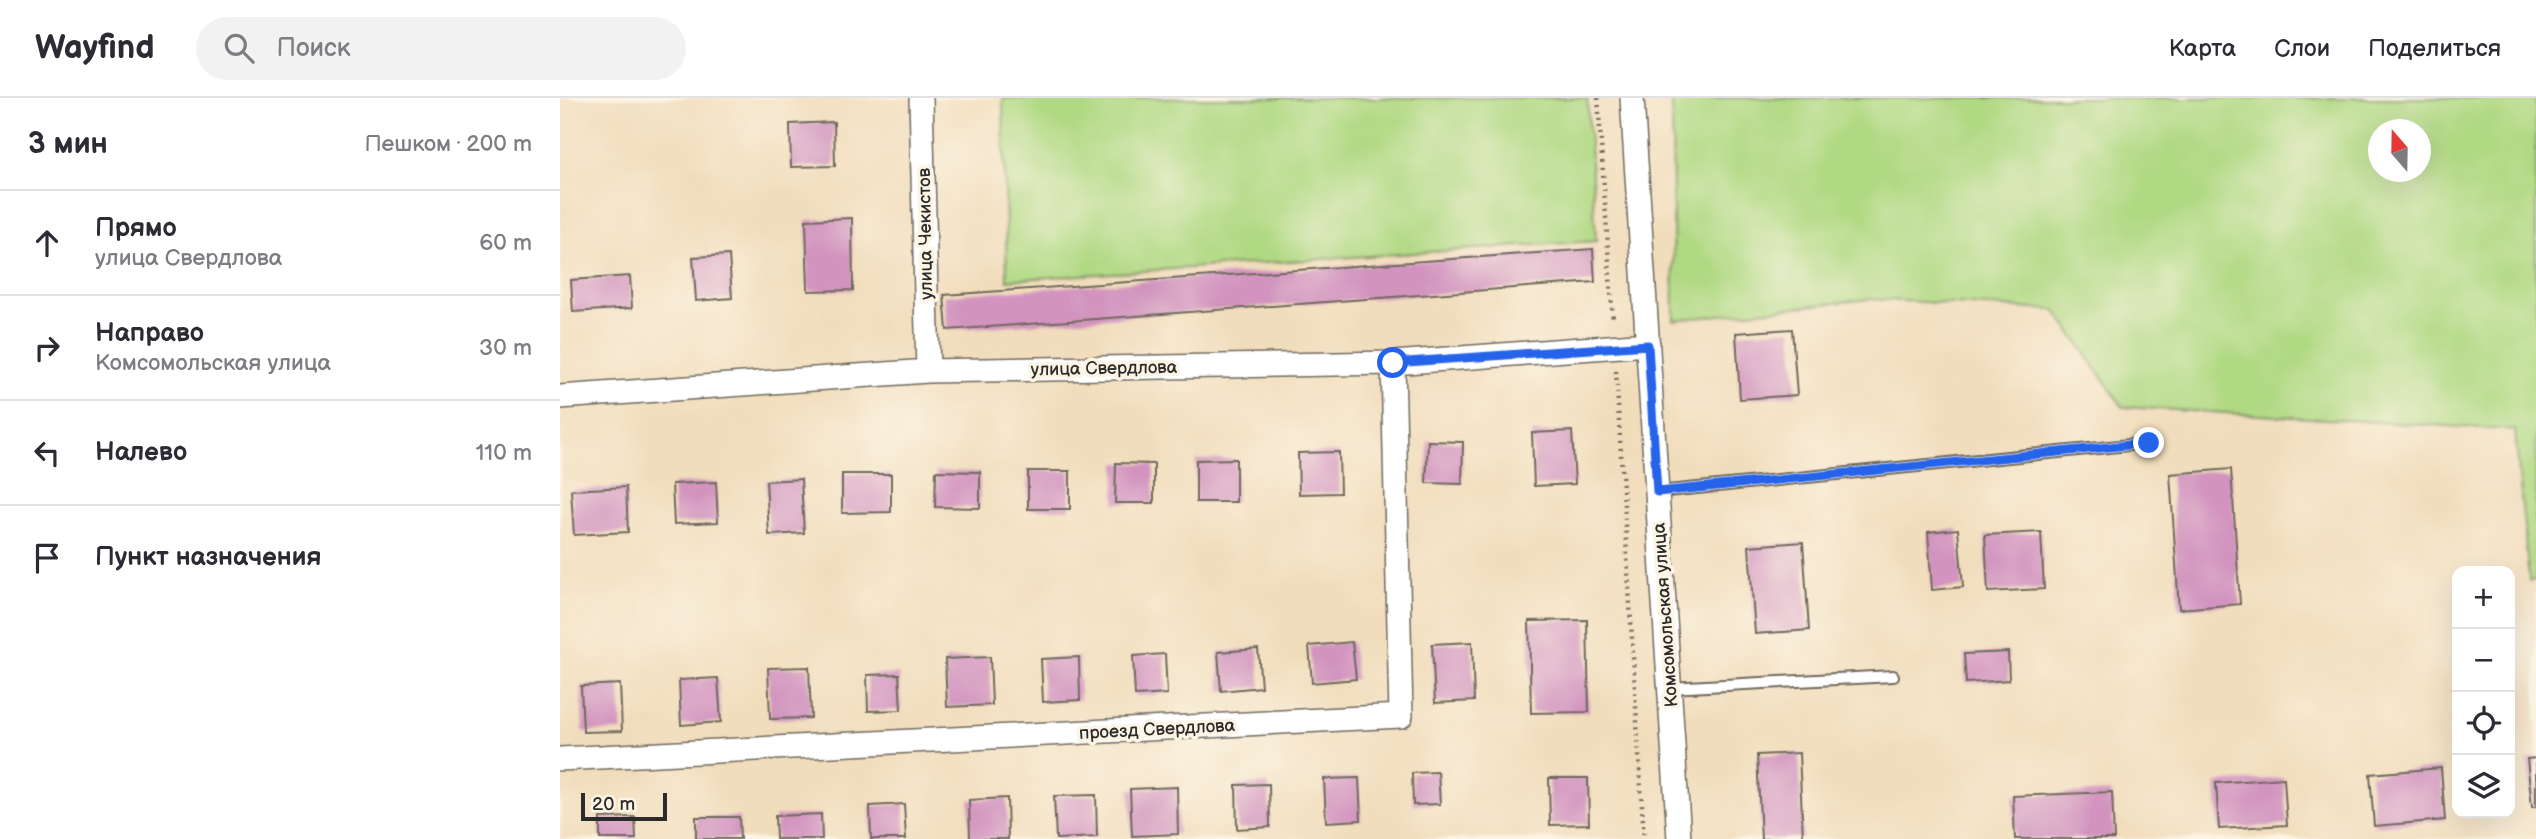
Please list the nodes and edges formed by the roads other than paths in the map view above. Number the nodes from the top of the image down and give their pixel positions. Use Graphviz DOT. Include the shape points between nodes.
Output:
graph roads {
  1 [pos="921,98"];
  2 [pos="1632,98"];
  3 [pos="1648,345"];
  4 [pos="1393,363"];
  5 [pos="928,371"];
  6 [pos="560,397"];
  7 [pos="2149,443"];
  8 [pos="1657,492"];
  9 [pos="1894,676"];
  10 [pos="1669,688"];
  11 [pos="560,759"];
  12 [pos="1679,839"];
  1 -- 5 [label="street, улица Чекистов"];
  2 -- 3 [label="street, Комсомольская улица"];
  3 -- 4 [label="street, улица Свердлова"];
  3 -- 8 [label="street, Комсомольская улица"];
  4 -- 5 [label="street, улица Свердлова"];
  4 -- 11 [label="street, проезд Свердлова" via="1401,716"];
  5 -- 6 [label="street, улица Свердлова"];
  7 -- 8 [label="lane"];
  8 -- 10 [label="street, Комсомольская улица"];
  9 -- 10 [label="lane"];
  10 -- 12 [label="street, Комсомольская улица"];
}
